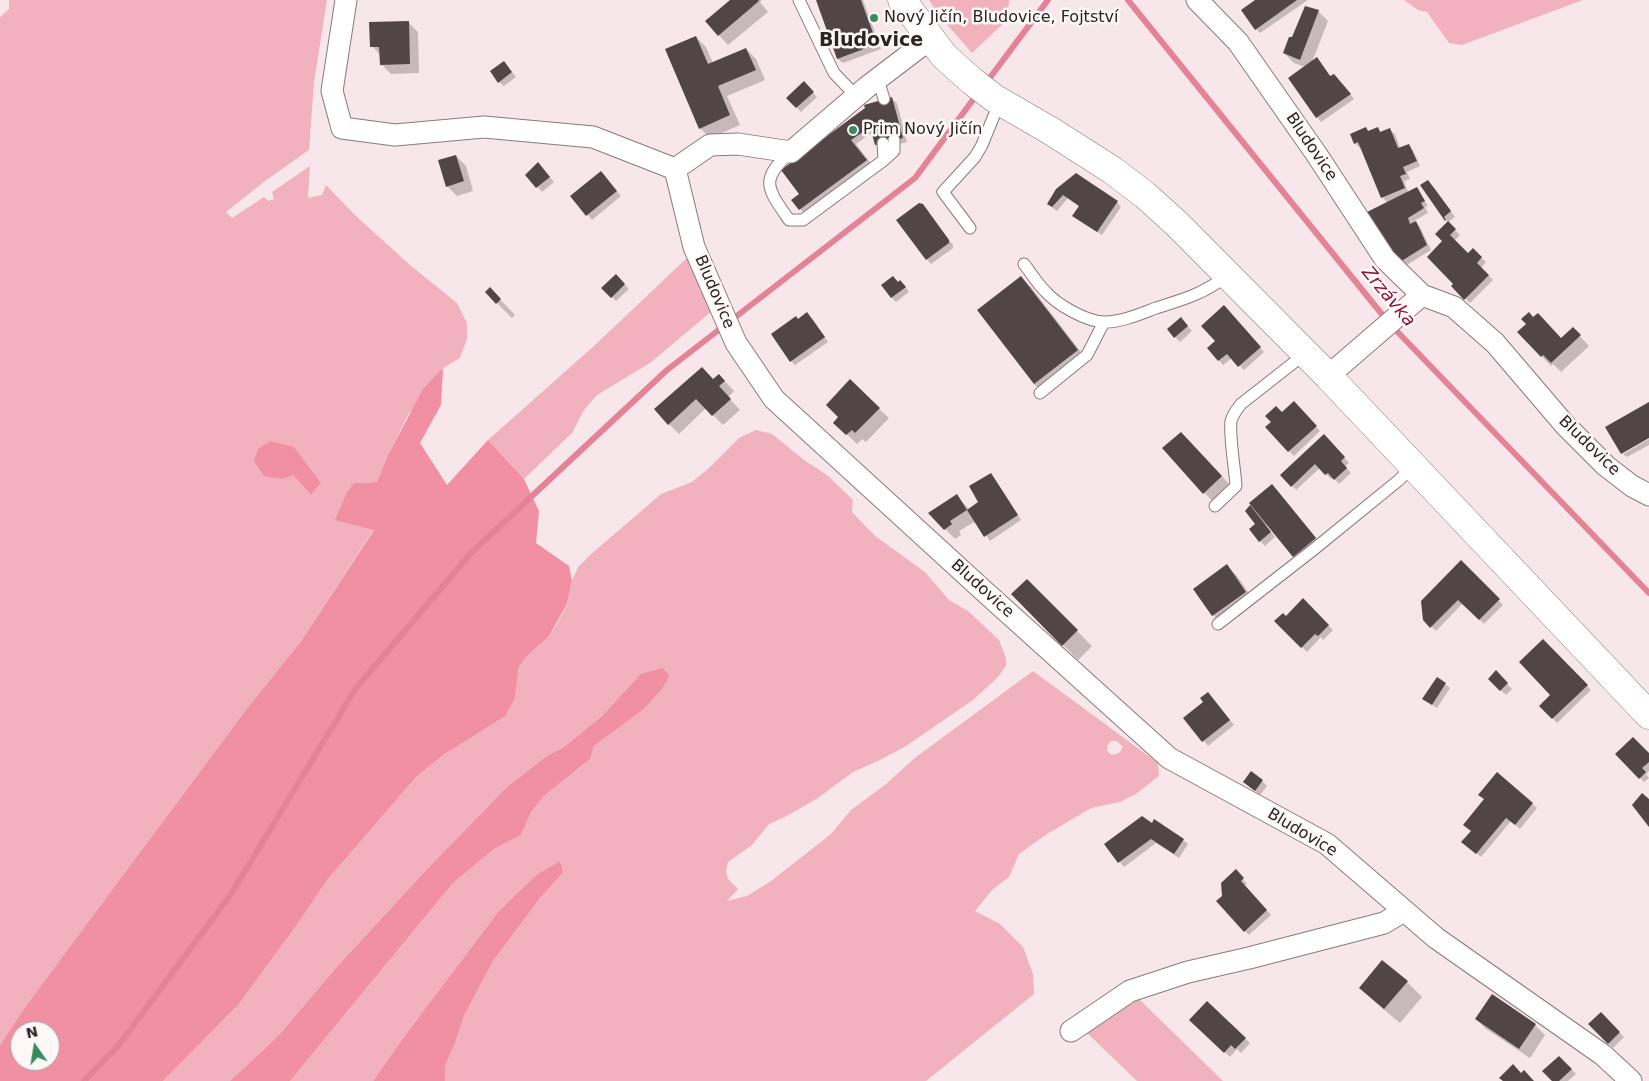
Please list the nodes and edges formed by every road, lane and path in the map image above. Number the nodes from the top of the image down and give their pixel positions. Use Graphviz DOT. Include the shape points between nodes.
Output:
graph roads {
  1 [pos="346,0"];
  2 [pos="799,0"];
  3 [pos="902,0"];
  4 [pos="1197,0"];
  5 [pos="930,39"];
  6 [pos="868,91"];
  7 [pos="884,99"];
  8 [pos="997,100"];
  9 [pos="894,140"];
  10 [pos="882,143"];
  11 [pos="791,152"];
  12 [pos="884,160"];
  13 [pos="675,169"];
  14 [pos="970,228"];
  15 [pos="1024,264"];
  16 [pos="1228,275"];
  17 [pos="1416,300"];
  18 [pos="1104,322"];
  19 [pos="1306,353"];
  20 [pos="1328,376"];
  21 [pos="1040,393"];
  22 [pos="1413,466"];
  23 [pos="1649,495"];
  24 [pos="1215,506"];
  25 [pos="1218,624"];
  26 [pos="1649,716"];
  27 [pos="1404,911"];
  28 [pos="1071,1031"];
  29 [pos="1631,1081"];
  1 -- 13 [label="street" via="332,91 342,128 395,135 484,127 593,138"];
  2 -- 6 [label="lane" via="834,73"];
  3 -- 5 [label="main road"];
  4 -- 17 [label="street, Bludovice" via="1238,42"];
  5 -- 6 [label="street"];
  5 -- 8 [label="main road" via="953,65"];
  6 -- 7 [label="lane"];
  6 -- 11 [label="street"];
  8 -- 14 [label="lane" via="975,157 943,192"];
  8 -- 16 [label="main road" via="1128,181"];
  9 -- 12 [label="lane" via="894,151"];
  10 -- 12 [label="lane"];
  11 -- 12 [label="lane" via="776,165 770,177 771,194 789,220 803,220"];
  11 -- 13 [label="street" via="738,144 710,145"];
  13 -- 27 [label="street, Bludovice" via="694,247 736,343 774,399 1169,758 1327,844"];
  15 -- 18 [label="lane" via="1046,293 1089,320"];
  16 -- 18 [label="lane" via="1187,299"];
  16 -- 19 [label="main road"];
  17 -- 20 [label="street"];
  17 -- 23 [label="street, Bludovice" via="1454,307 1495,343 1565,425 1606,466"];
  18 -- 21 [label="lane" via="1087,355"];
  19 -- 20 [label="main road"];
  19 -- 24 [label="lane" via="1234,413 1231,431 1236,486"];
  20 -- 22 [label="main road"];
  22 -- 25 [label="lane"];
  22 -- 26 [label="main road"];
  27 -- 28 [label="street" via="1384,923 1188,972 1130,991"];
  27 -- 29 [label="street, Bludovice" via="1436,938 1602,1055"];
}
